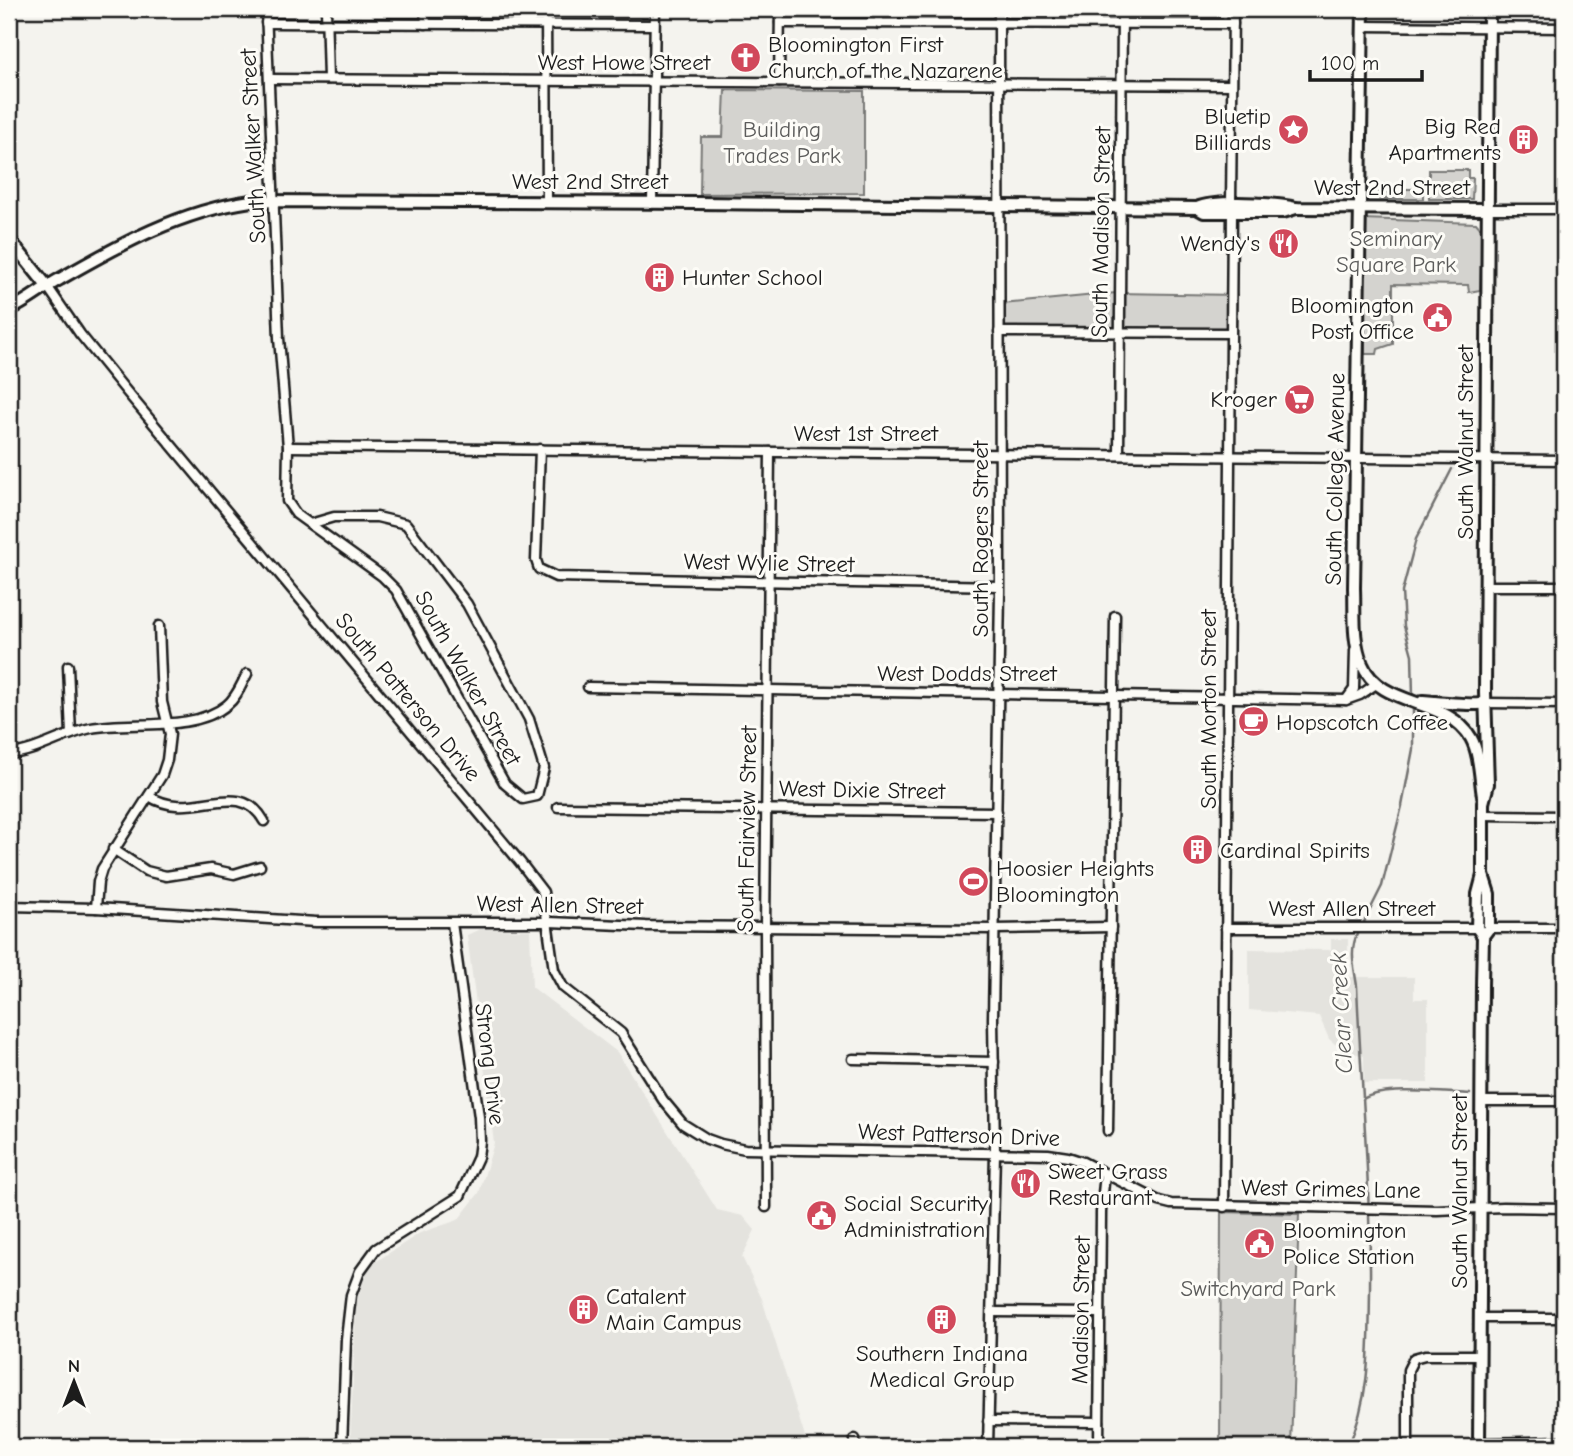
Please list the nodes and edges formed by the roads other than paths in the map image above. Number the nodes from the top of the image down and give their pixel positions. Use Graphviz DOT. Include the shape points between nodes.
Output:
graph roads {
  1 [pos="266,9"];
  2 [pos="326,9"];
  3 [pos="425,9"];
  4 [pos="546,9"];
  5 [pos="655,9"];
  6 [pos="780,9"];
  7 [pos="879,9"];
  8 [pos="999,9"];
  9 [pos="1122,9"];
  10 [pos="1233,9"];
  11 [pos="1363,9"];
  12 [pos="1489,9"];
  13 [pos="266,23"];
  14 [pos="780,23"];
  15 [pos="1121,23"];
  16 [pos="326,24"];
  17 [pos="426,24"];
  18 [pos="879,24"];
  19 [pos="998,24"];
  20 [pos="1233,24"];
  21 [pos="546,25"];
  22 [pos="654,25"];
  23 [pos="1363,26"];
  24 [pos="1488,26"];
  25 [pos="1564,28"];
  26 [pos="269,79"];
  27 [pos="328,79"];
  28 [pos="546,81"];
  29 [pos="654,81"];
  30 [pos="779,82"];
  31 [pos="998,83"];
  32 [pos="1121,83"];
  33 [pos="1231,85"];
  34 [pos="275,201"];
  35 [pos="547,202"];
  36 [pos="652,203"];
  37 [pos="998,206"];
  38 [pos="1121,208"];
  39 [pos="1231,208"];
  40 [pos="1361,208"];
  41 [pos="1487,209"];
  42 [pos="1564,209"];
  43 [pos="9,239"];
  44 [pos="47,286"];
  45 [pos="9,310"];
  46 [pos="999,331"];
  47 [pos="1120,332"];
  48 [pos="1230,333"];
  49 [pos="288,447"];
  50 [pos="540,449"];
  51 [pos="771,452"];
  52 [pos="1000,454"];
  53 [pos="1119,455"];
  54 [pos="1230,455"];
  55 [pos="1357,456"];
  56 [pos="1486,460"];
  57 [pos="1564,460"];
  58 [pos="310,524"];
  59 [pos="770,582"];
  60 [pos="999,586"];
  61 [pos="1485,586"];
  62 [pos="1564,586"];
  63 [pos="1115,616"];
  64 [pos="159,626"];
  65 [pos="1355,642"];
  66 [pos="68,666"];
  67 [pos="247,674"];
  68 [pos="1376,684"];
  69 [pos="588,687"];
  70 [pos="769,690"];
  71 [pos="999,695"];
  72 [pos="1114,695"];
  73 [pos="1228,698"];
  74 [pos="1485,698"];
  75 [pos="1346,700"];
  76 [pos="1564,704"];
  77 [pos="1431,705"];
  78 [pos="168,723"];
  79 [pos="71,734"];
  80 [pos="9,754"];
  81 [pos="149,796"];
  82 [pos="1483,803"];
  83 [pos="558,807"];
  84 [pos="766,808"];
  85 [pos="997,812"];
  86 [pos="1484,815"];
  87 [pos="1564,816"];
  88 [pos="264,821"];
  89 [pos="113,849"];
  90 [pos="260,866"];
  91 [pos="9,906"];
  92 [pos="96,908"];
  93 [pos="549,922"];
  94 [pos="452,923"];
  95 [pos="765,927"];
  96 [pos="1111,927"];
  97 [pos="1226,928"];
  98 [pos="1564,928"];
  99 [pos="995,929"];
  100 [pos="1483,930"];
  101 [pos="853,1059"];
  102 [pos="994,1062"];
  103 [pos="1481,1101"];
  104 [pos="1564,1101"];
  105 [pos="1108,1131"];
  106 [pos="766,1149"];
  107 [pos="995,1153"];
  108 [pos="1105,1174"];
  109 [pos="766,1207"];
  110 [pos="1224,1207"];
  111 [pos="1480,1208"];
  112 [pos="1564,1208"];
  113 [pos="992,1312"];
  114 [pos="1099,1313"];
  115 [pos="1480,1318"];
  116 [pos="1564,1318"];
  117 [pos="1480,1355"];
  118 [pos="988,1421"];
  119 [pos="1098,1422"];
  120 [pos="1564,1441"];
  121 [pos="1479,1445"];
  122 [pos="342,1447"];
  123 [pos="988,1447"];
  124 [pos="1099,1447"];
  125 [pos="1408,1447"];
  1 -- 13 [label="street, South Walker Street"];
  2 -- 16 [label="street"];
  3 -- 17 [label="street"];
  4 -- 21 [label="street"];
  5 -- 22 [label="street"];
  6 -- 14 [label="street"];
  7 -- 18 [label="street"];
  8 -- 19 [label="street, South Rogers Street"];
  9 -- 15 [label="street, South Madison Street"];
  10 -- 20 [label="street, South Morton Street"];
  11 -- 23 [label="main road, South College Avenue"];
  12 -- 24 [label="main road, South Walnut Street"];
  13 -- 16 [label="street"];
  13 -- 26 [label="street, South Walker Street"];
  14 -- 18 [label="street"];
  14 -- 30 [label="street"];
  15 -- 19 [label="street"];
  15 -- 20 [label="street"];
  15 -- 32 [label="street, South Madison Street"];
  16 -- 17 [label="street"];
  16 -- 27 [label="street"];
  17 -- 21 [label="street"];
  18 -- 19 [label="street"];
  19 -- 31 [label="street, South Rogers Street"];
  20 -- 33 [label="street, South Morton Street"];
  21 -- 22 [label="street"];
  21 -- 28 [label="street"];
  22 -- 29 [label="street"];
  23 -- 24 [label="street"];
  23 -- 40 [label="main road, South College Avenue"];
  24 -- 25 [label="street"];
  24 -- 41 [label="main road, South Walnut Street"];
  26 -- 27 [label="street, West Howe Street"];
  26 -- 34 [label="street, South Walker Street"];
  27 -- 28 [label="street, West Howe Street"];
  28 -- 29 [label="street, West Howe Street"];
  28 -- 35 [label="street"];
  29 -- 30 [label="street, West Howe Street"];
  29 -- 36 [label="street"];
  30 -- 31 [label="street, West Howe Street"];
  31 -- 32 [label="street, West Howe Street"];
  31 -- 37 [label="street, South Rogers Street"];
  32 -- 33 [label="street, West Howe Street"];
  32 -- 38 [label="street, South Madison Street"];
  33 -- 39 [label="street, South Morton Street"];
  34 -- 35 [label="main road, West 2nd Street"];
  34 -- 44 [label="main road, West 2nd Street" via="220,205 192,213 137,236"];
  34 -- 49 [label="street, South Walker Street"];
  35 -- 36 [label="main road, West 2nd Street"];
  36 -- 37 [label="main road, West 2nd Street"];
  37 -- 38 [label="main road, West 2nd Street"];
  37 -- 46 [label="street, South Rogers Street"];
  38 -- 39 [label="main road, West 2nd Street" via="1197,208 1204,212"];
  38 -- 47 [label="street, South Madison Street"];
  39 -- 40 [label="main road, West 2nd Street" via="1283,212"];
  39 -- 48 [label="street, South Morton Street"];
  40 -- 41 [label="main road, West 2nd Street"];
  40 -- 55 [label="main road, South College Avenue"];
  41 -- 42 [label="street"];
  41 -- 56 [label="main road, South Walnut Street"];
  43 -- 44 [label="main road, South Patterson Drive"];
  44 -- 45 [label="main road, West 2nd Street"];
  44 -- 93 [label="street, South Patterson Drive" via="127,392 520,862 543,892"];
  46 -- 47 [label="street"];
  46 -- 52 [label="street, South Rogers Street"];
  47 -- 48 [label="street"];
  47 -- 53 [label="street, South Madison Street"];
  48 -- 54 [label="street, South Morton Street"];
  49 -- 50 [label="street, West 1st Street"];
  49 -- 58 [label="street, South Walker Street" via="288,501"];
  50 -- 51 [label="street, West 1st Street"];
  50 -- 59 [label="street, West Wylie Street" via="539,569 556,578"];
  51 -- 52 [label="street, West 1st Street"];
  51 -- 59 [label="street, South Fairview Street"];
  52 -- 53 [label="street, West 1st Street"];
  52 -- 60 [label="street, South Rogers Street"];
  53 -- 54 [label="street, West 1st Street"];
  54 -- 55 [label="street, West 1st Street"];
  54 -- 73 [label="street, South Morton Street"];
  55 -- 56 [label="street, West 1st Street"];
  55 -- 65 [label="main road, South College Avenue"];
  56 -- 57 [label="street, West 1st Street"];
  56 -- 61 [label="main road, South Walnut Street"];
  58 -- 58 [label="street, South Walker Street" via="396,590 505,783 523,799 537,796 544,768 529,719 467,604 406,524 377,517 334,517"];
  59 -- 60 [label="street, West Wylie Street"];
  59 -- 70 [label="street, South Fairview Street"];
  60 -- 71 [label="street, South Rogers Street"];
  61 -- 62 [label="street"];
  61 -- 74 [label="main road, South Walnut Street"];
  63 -- 72 [label="street"];
  64 -- 78 [label="street" via="162,702"];
  65 -- 68 [label="main road, South College Avenue" via="1362,665"];
  65 -- 75 [label="street" via="1354,689"];
  66 -- 79 [label="street"];
  67 -- 78 [label="street" via="235,697 221,709 201,718"];
  68 -- 75 [label="street, West Dodds Street"];
  68 -- 77 [label="main road"];
  69 -- 70 [label="street, West Dodds Street"];
  70 -- 71 [label="street, West Dodds Street"];
  70 -- 84 [label="street, South Fairview Street"];
  71 -- 72 [label="street, West Dodds Street"];
  71 -- 85 [label="street, South Rogers Street"];
  72 -- 73 [label="street, West Dodds Street"];
  72 -- 96 [label="street"];
  73 -- 75 [label="street, West Dodds Street"];
  73 -- 97 [label="street, South Morton Street"];
  74 -- 76 [label="street"];
  74 -- 77 [label="main road" via="1479,706"];
  74 -- 82 [label="main road, South Walnut Street" via="1488,784"];
  77 -- 82 [label="main road" via="1471,739"];
  78 -- 79 [label="street" via="100,727"];
  78 -- 81 [label="street" via="167,760"];
  79 -- 80 [label="street"];
  81 -- 88 [label="street" via="159,803 183,807 240,800 254,806"];
  81 -- 89 [label="street"];
  82 -- 86 [label="main road, South Walnut Street"];
  83 -- 84 [label="street, West Dixie Street"];
  84 -- 85 [label="street, West Dixie Street"];
  84 -- 95 [label="street, South Fairview Street"];
  85 -- 99 [label="street, South Rogers Street"];
  86 -- 87 [label="street"];
  86 -- 100 [label="main road, South Walnut Street" via="1483,875 1478,894"];
  89 -- 90 [label="street" via="155,874 211,869 234,874"];
  89 -- 92 [label="street" via="98,882"];
  91 -- 92 [label="street, West Allen Street"];
  92 -- 94 [label="street, West Allen Street" via="316,922"];
  93 -- 94 [label="street, West Allen Street"];
  93 -- 95 [label="street, West Allen Street"];
  93 -- 106 [label="street, South Patterson Drive" via="554,970 563,988 621,1033 663,1101 683,1124 721,1144"];
  94 -- 122 [label="street, Strong Drive" via="480,1149 460,1196 376,1249 354,1283 346,1339"];
  95 -- 99 [label="street, West Allen Street"];
  95 -- 106 [label="street, South Fairview Street"];
  96 -- 99 [label="street, West Allen Street"];
  96 -- 105 [label="street"];
  97 -- 100 [label="street, West Allen Street"];
  97 -- 110 [label="street, South Morton Street"];
  98 -- 100 [label="street, West Allen Street"];
  99 -- 102 [label="street, South Rogers Street"];
  100 -- 103 [label="main road, South Walnut Street"];
  101 -- 102 [label="street"];
  102 -- 107 [label="street, South Rogers Street"];
  103 -- 104 [label="street"];
  103 -- 111 [label="main road, South Walnut Street"];
  106 -- 107 [label="street, West Patterson Drive"];
  106 -- 109 [label="street, South Fairview Street"];
  107 -- 108 [label="street, West Patterson Drive" via="1069,1157"];
  107 -- 113 [label="street, South Rogers Street"];
  108 -- 110 [label="street, West Patterson Drive" via="1159,1201"];
  108 -- 114 [label="street, Madison Street"];
  110 -- 111 [label="street, West Grimes Lane"];
  111 -- 112 [label="street, West Grimes Lane"];
  111 -- 115 [label="main road, South Walnut Street"];
  113 -- 114 [label="street"];
  113 -- 118 [label="street, South Rogers Street"];
  114 -- 119 [label="street, Madison Street"];
  115 -- 116 [label="street"];
  115 -- 117 [label="main road, South Walnut Street"];
  117 -- 121 [label="main road, South Walnut Street"];
  117 -- 125 [label="street" via="1415,1358 1408,1370"];
  118 -- 119 [label="street"];
  118 -- 123 [label="street, South Rogers Street"];
  119 -- 124 [label="street, Madison Street"];
  120 -- 121 [label="street"];
}
